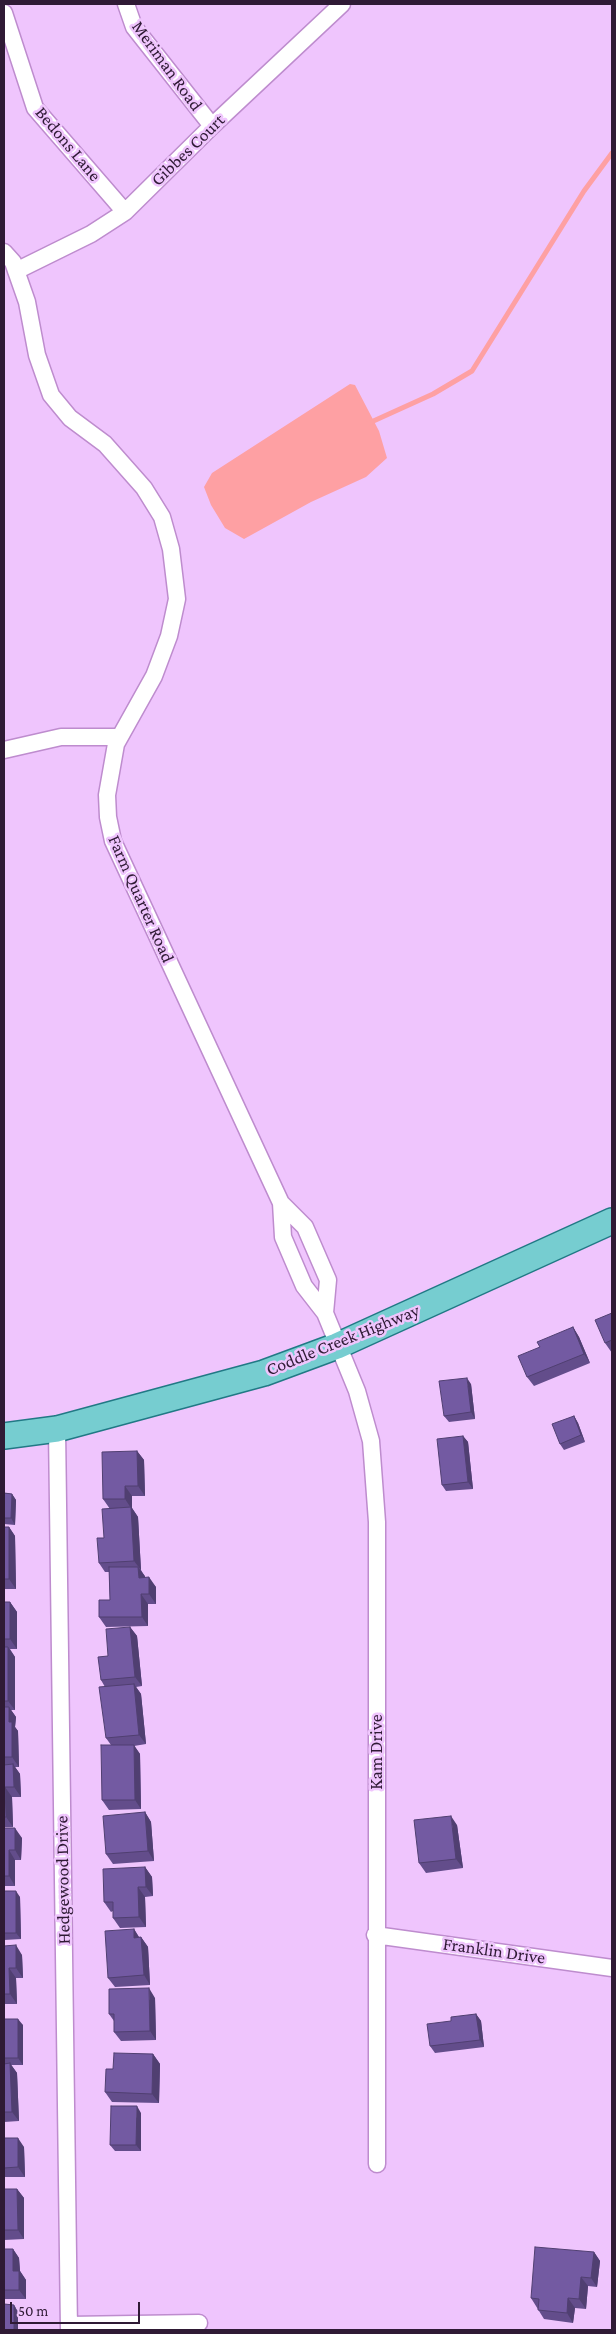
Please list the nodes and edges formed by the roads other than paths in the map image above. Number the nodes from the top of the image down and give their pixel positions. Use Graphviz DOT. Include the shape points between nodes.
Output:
graph roads {
  1 [pos="126,4"];
  2 [pos="342,4"];
  3 [pos="4,13"];
  4 [pos="212,126"];
  5 [pos="125,212"];
  6 [pos="4,252"];
  7 [pos="16,270"];
  8 [pos="120,737"];
  9 [pos="4,750"];
  10 [pos="281,1203"];
  11 [pos="612,1221"];
  12 [pos="325,1313"];
  13 [pos="337,1346"];
  14 [pos="57,1429"];
  15 [pos="4,1436"];
  16 [pos="375,1936"];
  17 [pos="612,1968"];
  18 [pos="377,2164"];
  19 [pos="198,2323"];
  20 [pos="69,2328"];
  1 -- 4 [label="street, Meriman Road" via="134,27"];
  2 -- 4 [label="street, Gibbes Court"];
  3 -- 5 [label="street, Bedons Lane" via="35,108"];
  4 -- 5 [label="street, Gibbes Court"];
  5 -- 7 [label="street, Gibbes Court" via="91,234"];
  6 -- 7 [label="street, Farm Quarter Road"];
  7 -- 8 [label="street, Farm Quarter Road" via="27,302 37,355 51,395 70,418 105,444 144,488 162,517 171,549 177,599 169,636 154,676"];
  8 -- 9 [label="street" via="61,737"];
  8 -- 10 [label="street, Farm Quarter Road" via="107,795 113,840"];
  10 -- 12 [label="street, Farm Quarter Road" via="283,1237 304,1286"];
  10 -- 12 [label="street, Farm Quarter Road" via="304,1227 328,1280"];
  11 -- 13 [label="main road, Coddle Creek Highway"];
  12 -- 13 [label="street, Farm Quarter Road"];
  13 -- 14 [label="main road, Coddle Creek Highway" via="264,1374"];
  13 -- 16 [label="street, Kam Drive" via="357,1391 371,1441 377,1522"];
  14 -- 15 [label="main road, Coddle Creek Highway"];
  14 -- 20 [label="street, Hedgewood Drive"];
  16 -- 17 [label="street, Franklin Drive"];
  16 -- 18 [label="street, Kam Drive"];
  19 -- 20 [label="street"];
}
